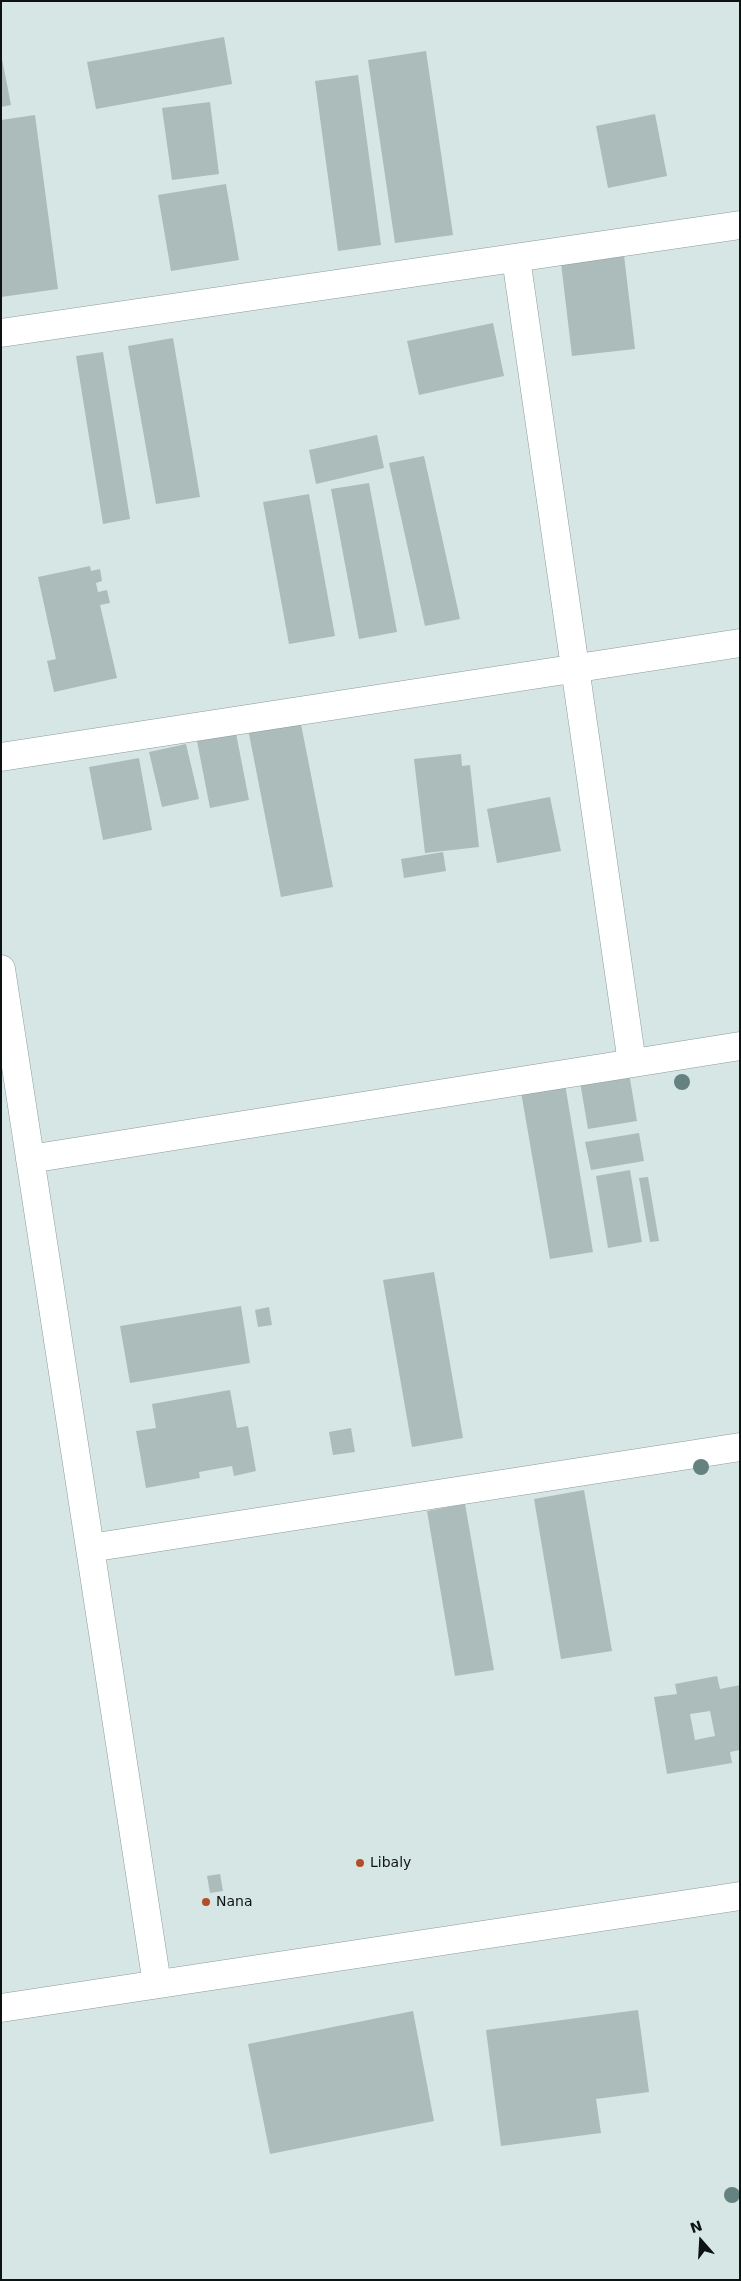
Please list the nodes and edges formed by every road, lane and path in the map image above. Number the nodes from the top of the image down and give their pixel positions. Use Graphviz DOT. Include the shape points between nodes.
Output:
graph roads {
  1 [pos="740,226"];
  2 [pos="516,258"];
  3 [pos="1,333"];
  4 [pos="740,643"];
  5 [pos="573,668"];
  6 [pos="1,757"];
  7 [pos="1,969"];
  8 [pos="740,1046"];
  9 [pos="632,1063"];
  10 [pos="30,1159"];
  11 [pos="740,1447"];
  12 [pos="90,1548"];
  13 [pos="740,1896"];
  14 [pos="157,1984"];
  15 [pos="1,2008"];
  1 -- 2 [label="street"];
  2 -- 3 [label="street"];
  2 -- 5 [label="street"];
  4 -- 5 [label="street"];
  5 -- 6 [label="street"];
  5 -- 9 [label="street"];
  7 -- 10 [label="street"];
  8 -- 9 [label="street"];
  9 -- 10 [label="street"];
  10 -- 12 [label="street"];
  11 -- 12 [label="street"];
  12 -- 14 [label="street"];
  13 -- 14 [label="street"];
  14 -- 15 [label="street"];
}
